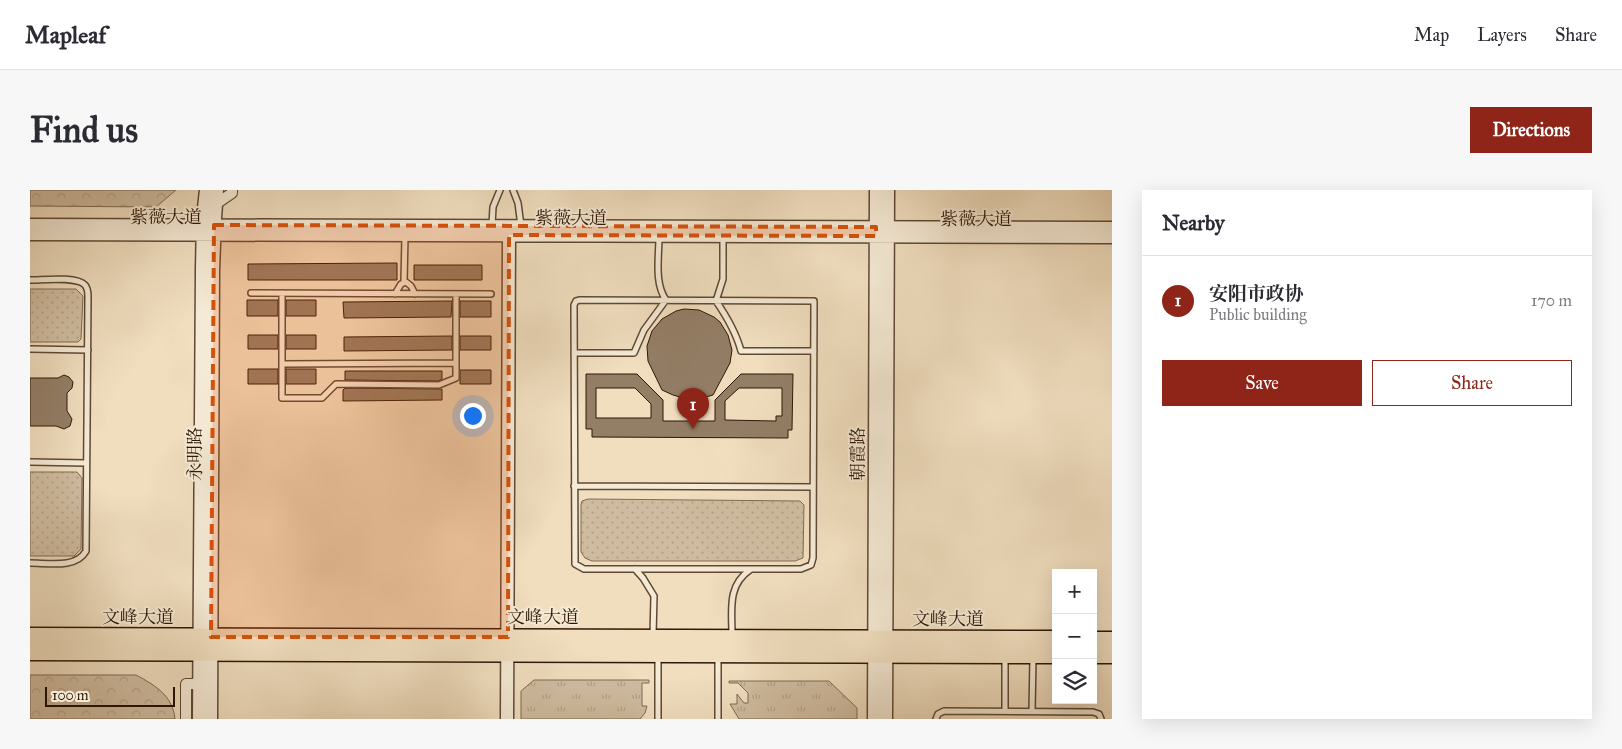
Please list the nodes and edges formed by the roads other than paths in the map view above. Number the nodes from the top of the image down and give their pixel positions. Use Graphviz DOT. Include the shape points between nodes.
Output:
graph roads {
  1 [pos="206,190"];
  2 [pos="217,190"];
  3 [pos="232,190"];
  4 [pos="500,190"];
  5 [pos="513,190"];
  6 [pos="876,190"];
  7 [pos="888,190"];
  8 [pos="216,204"];
  9 [pos="30,225"];
  10 [pos="492,226"];
  11 [pos="521,226"];
  12 [pos="1112,228"];
  13 [pos="209,230"];
  14 [pos="882,232"];
  15 [pos="30,234"];
  16 [pos="405,235"];
  17 [pos="509,235"];
  18 [pos="659,236"];
  19 [pos="723,236"];
  20 [pos="1112,237"];
  21 [pos="30,280"];
  22 [pos="404,282"];
  23 [pos="251,293"];
  24 [pos="282,294"];
  25 [pos="395,294"];
  26 [pos="415,294"];
  27 [pos="456,294"];
  28 [pos="492,294"];
  29 [pos="666,300"];
  30 [pos="716,300"];
  31 [pos="30,349"];
  32 [pos="88,350"];
  33 [pos="814,351"];
  34 [pos="574,353"];
  35 [pos="456,363"];
  36 [pos="282,364"];
  37 [pos="30,462"];
  38 [pos="86,463"];
  39 [pos="574,486"];
  40 [pos="813,487"];
  41 [pos="30,563"];
  42 [pos="635,569"];
  43 [pos="751,569"];
  44 [pos="30,636"];
  45 [pos="508,637"];
  46 [pos="653,638"];
  47 [pos="732,638"];
  48 [pos="1052,639"];
  49 [pos="1097,640"];
  50 [pos="1112,640"];
  51 [pos="206,645"];
  52 [pos="880,647"];
  53 [pos="30,652"];
  54 [pos="508,654"];
  55 [pos="658,654"];
  56 [pos="718,654"];
  57 [pos="1005,655"];
  58 [pos="1032,655"];
  59 [pos="1052,655"];
  60 [pos="1097,655"];
  61 [pos="1112,655"];
  62 [pos="200,684"];
  63 [pos="1005,711"];
  64 [pos="1032,711"];
  65 [pos="186,719"];
  66 [pos="200,719"];
  67 [pos="211,719"];
  68 [pos="507,719"];
  69 [pos="658,719"];
  70 [pos="718,719"];
  71 [pos="874,719"];
  72 [pos="886,719"];
  73 [pos="936,719"];
  74 [pos="1101,719"];
  1 -- 13 [label="street, 永明路"];
  2 -- 8 [label="street, 永明路"];
  3 -- 8 [label="street"];
  4 -- 10 [label="lane" via="493,207"];
  5 -- 11 [label="lane"];
  6 -- 14 [label="street, 朝霞路"];
  7 -- 14 [label="street, 朝霞路"];
  8 -- 13 [label="street, 永明路"];
  9 -- 13 [label="street, 紫薇大道"];
  10 -- 11 [label="street, 紫薇大道"];
  10 -- 13 [label="street, 紫薇大道"];
  11 -- 14 [label="street, 紫薇大道"];
  12 -- 14 [label="street, 紫薇大道"];
  13 -- 15 [label="street, 紫薇大道"];
  13 -- 16 [label="street, 紫薇大道"];
  13 -- 51 [label="street, 永明路"];
  14 -- 19 [label="street, 紫薇大道"];
  14 -- 20 [label="street, 紫薇大道"];
  14 -- 52 [label="street, 朝霞路"];
  16 -- 17 [label="street, 紫薇大道"];
  16 -- 22 [label="lane"];
  17 -- 18 [label="street, 紫薇大道"];
  17 -- 45 [label="street"];
  18 -- 19 [label="street, 紫薇大道"];
  18 -- 29 [label="lane" via="659,281"];
  19 -- 30 [label="lane" via="723,279"];
  21 -- 32 [label="lane" via="74,280 87,288"];
  22 -- 25 [label="lane"];
  22 -- 26 [label="lane"];
  23 -- 24 [label="lane"];
  24 -- 25 [label="lane"];
  24 -- 36 [label="lane"];
  25 -- 26 [label="lane"];
  26 -- 27 [label="lane"];
  27 -- 28 [label="lane"];
  27 -- 35 [label="lane"];
  29 -- 30 [label="lane"];
  29 -- 34 [label="lane" via="644,330 634,353"];
  29 -- 34 [label="lane" via="576,301"];
  30 -- 33 [label="lane" via="741,351"];
  30 -- 33 [label="lane" via="814,301"];
  31 -- 32 [label="lane"];
  32 -- 38 [label="lane"];
  33 -- 40 [label="lane"];
  34 -- 39 [label="lane"];
  35 -- 36 [label="lane"];
  35 -- 36 [label="lane" via="456,378 439,385 336,384 322,398 282,398"];
  37 -- 38 [label="lane"];
  38 -- 41 [label="lane" via="86,551 83,557 70,563"];
  39 -- 40 [label="lane"];
  39 -- 42 [label="lane" via="575,564 584,569"];
  40 -- 43 [label="lane" via="811,565 801,570"];
  42 -- 43 [label="lane"];
  42 -- 46 [label="lane" via="654,596"];
  43 -- 47 [label="lane" via="741,578 732,594"];
  44 -- 51 [label="main road, 文峰大道"];
  45 -- 46 [label="main road, 文峰大道"];
  45 -- 51 [label="main road, 文峰大道"];
  45 -- 54 [label="street"];
  46 -- 47 [label="main road, 文峰大道"];
  47 -- 52 [label="main road, 文峰大道"];
  48 -- 52 [label="main road, 文峰大道"];
  49 -- 50 [label="main road"];
  51 -- 53 [label="main road, 文峰大道"];
  51 -- 54 [label="main road, 文峰大道"];
  51 -- 62 [label="street, 永明路"];
  51 -- 67 [label="street, 永明路"];
  52 -- 56 [label="main road, 文峰大道"];
  52 -- 57 [label="main road, 文峰大道"];
  52 -- 71 [label="street, 朝霞路"];
  52 -- 72 [label="street, 朝霞路"];
  54 -- 55 [label="main road, 文峰大道"];
  54 -- 68 [label="street"];
  55 -- 56 [label="main road, 文峰大道"];
  55 -- 69 [label="lane"];
  56 -- 70 [label="lane"];
  57 -- 58 [label="main road, 文峰大道"];
  57 -- 63 [label="lane"];
  58 -- 59 [label="main road, 文峰大道"];
  58 -- 64 [label="lane"];
  60 -- 61 [label="main road"];
  62 -- 65 [label="street" via="186,684"];
  62 -- 66 [label="street, 永明路"];
  63 -- 64 [label="lane"];
  63 -- 73 [label="lane" via="944,711"];
  64 -- 74 [label="lane" via="1093,712"];
}
